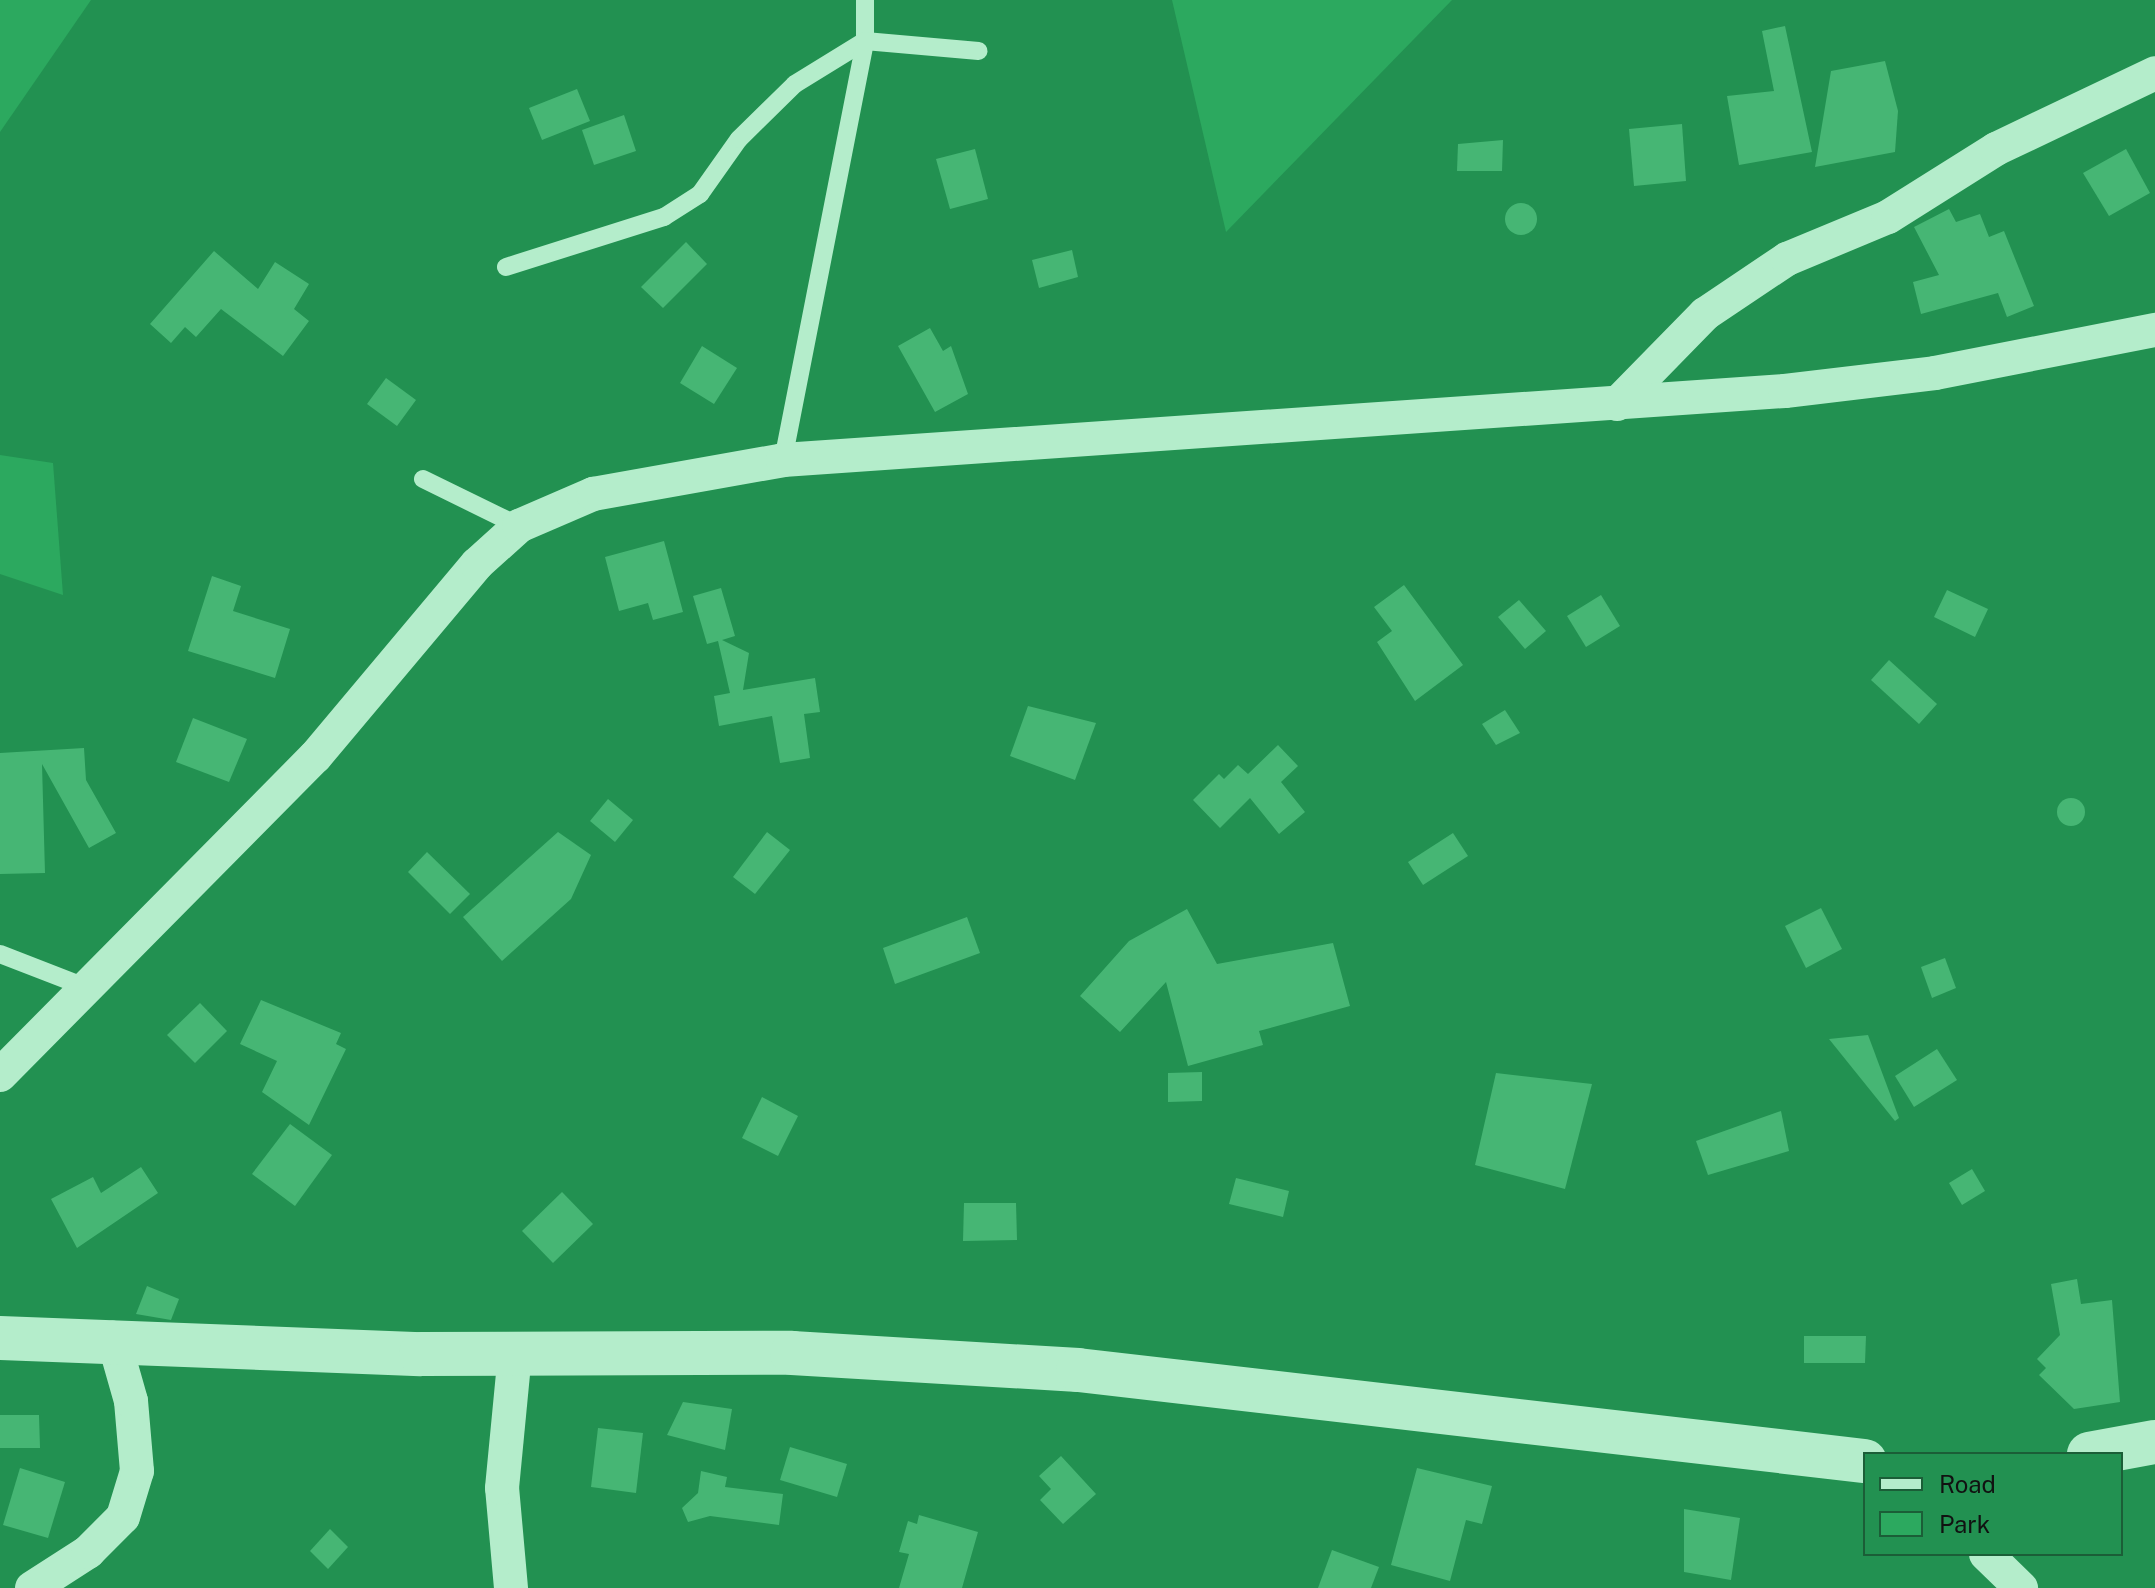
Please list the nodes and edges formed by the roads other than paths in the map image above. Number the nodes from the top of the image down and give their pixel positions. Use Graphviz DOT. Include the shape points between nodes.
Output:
graph roads {
  1 [pos="865,0"];
  2 [pos="865,41"];
  3 [pos="979,51"];
  4 [pos="2155,73"];
  5 [pos="506,267"];
  6 [pos="2155,330"];
  7 [pos="1617,404"];
  8 [pos="783,460"];
  9 [pos="423,479"];
  10 [pos="519,526"];
  11 [pos="0,954"];
  12 [pos="85,987"];
  13 [pos="0,1075"];
  14 [pos="0,1338"];
  15 [pos="113,1338"];
  16 [pos="515,1353"];
  17 [pos="2155,1442"];
  18 [pos="2100,1452"];
  19 [pos="1863,1461"];
  20 [pos="1988,1556"];
  21 [pos="32,1588"];
  22 [pos="511,1588"];
  23 [pos="2021,1588"];
  1 -- 2 [label="lane"];
  2 -- 3 [label="lane"];
  2 -- 5 [label="lane" via="795,84 739,139 700,194 664,217"];
  2 -- 8 [label="lane"];
  4 -- 7 [label="street" via="1996,149 1888,217 1787,259 1705,314"];
  6 -- 7 [label="street" via="1935,373"];
  7 -- 8 [label="street"];
  8 -- 10 [label="street" via="593,494"];
  9 -- 10 [label="lane"];
  10 -- 12 [label="street" via="477,564 315,757"];
  11 -- 12 [label="lane"];
  12 -- 13 [label="street"];
  14 -- 15 [label="street"];
  15 -- 16 [label="street"];
  15 -- 21 [label="street" via="131,1401 137,1471 126,1505 88,1552"];
  16 -- 19 [label="street" via="792,1353 1078,1370"];
  16 -- 22 [label="street" via="502,1488"];
  17 -- 18 [label="street"];
  20 -- 23 [label="street"];
}
